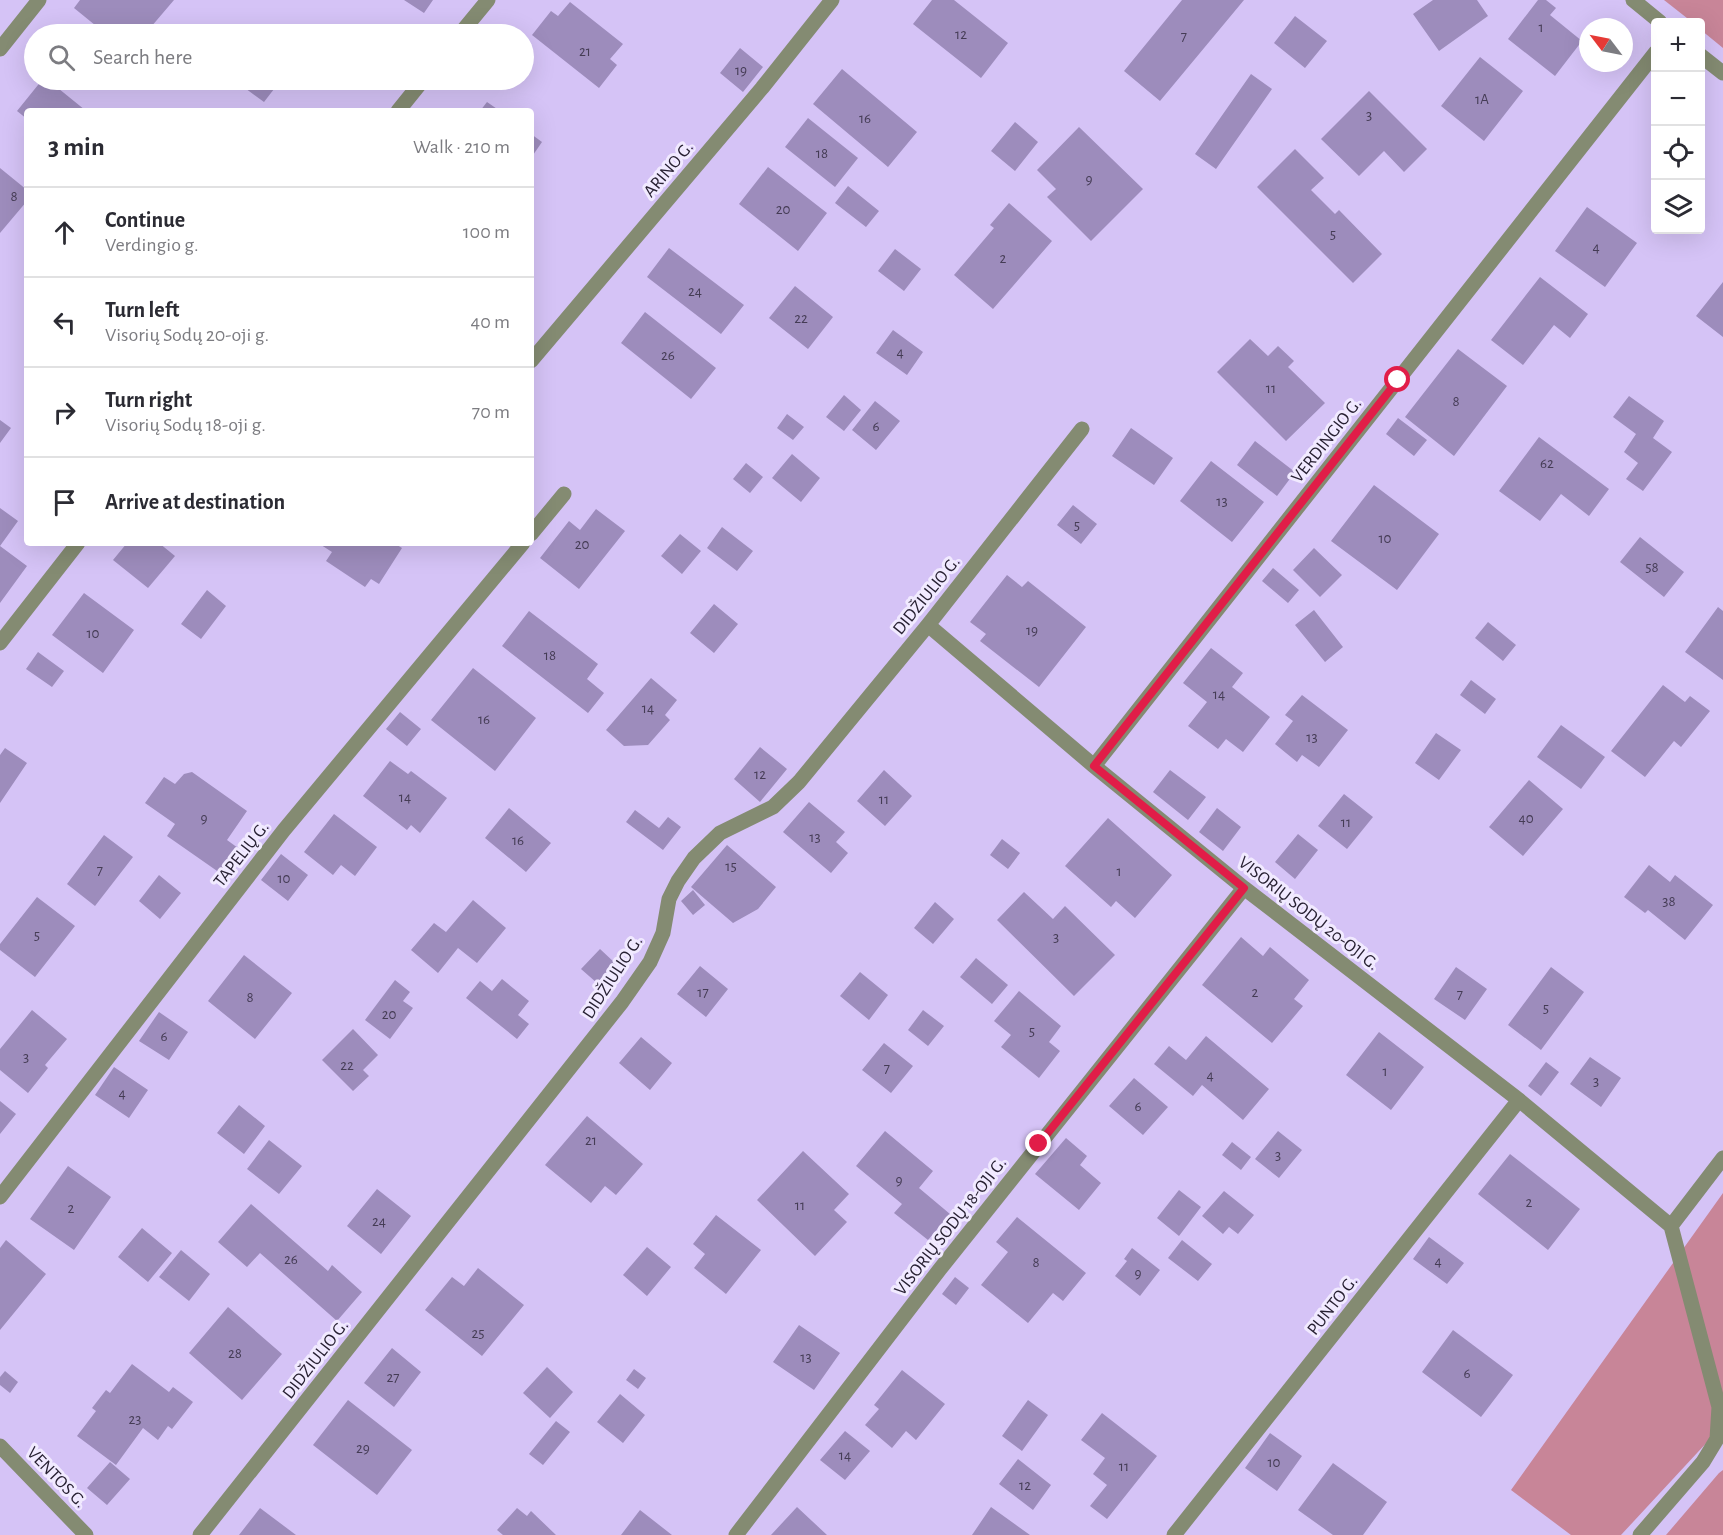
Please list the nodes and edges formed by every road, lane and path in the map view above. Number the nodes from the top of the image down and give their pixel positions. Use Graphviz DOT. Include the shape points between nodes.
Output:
graph roads {
  1 [pos="39,0"];
  2 [pos="488,0"];
  3 [pos="832,0"];
  4 [pos="1633,0"];
  5 [pos="1655,18"];
  6 [pos="468,24"];
  7 [pos="0,49"];
  8 [pos="1651,58"];
  9 [pos="1705,58"];
  10 [pos="1723,73"];
  11 [pos="415,90"];
  12 [pos="400,108"];
  13 [pos="534,357"];
  14 [pos="1082,429"];
  15 [pos="564,494"];
  16 [pos="534,530"];
  17 [pos="76,546"];
  18 [pos="521,546"];
  19 [pos="928,625"];
  20 [pos="0,643"];
  21 [pos="1094,766"];
  22 [pos="1244,888"];
  23 [pos="1520,1100"];
  24 [pos="1723,1158"];
  25 [pos="0,1197"];
  26 [pos="1671,1226"];
  27 [pos="1720,1442"];
  28 [pos="0,1446"];
  29 [pos="86,1535"];
  30 [pos="200,1535"];
  31 [pos="736,1535"];
  32 [pos="1174,1535"];
  33 [pos="1640,1535"];
  1 -- 7 [label="street"];
  2 -- 6 [label="street"];
  3 -- 13 [label="street, ARINO G."];
  4 -- 5 [label="street"];
  8 -- 21 [label="street, VERDINGIO G."];
  9 -- 10 [label="street"];
  11 -- 12 [label="street"];
  14 -- 19 [label="street, DIDŽIULIO G."];
  15 -- 16 [label="street"];
  17 -- 20 [label="street"];
  18 -- 25 [label="street, TAPELIŲ G." via="284,830"];
  19 -- 21 [label="street, VISORIŲ SODŲ 20-OJI G."];
  19 -- 30 [label="street, DIDŽIULIO G." via="799,782 773,807 720,833 694,858 669,899 663,933 650,962 622,1002"];
  21 -- 22 [label="street, VISORIŲ SODŲ 20-OJI G."];
  22 -- 23 [label="street, VISORIŲ SODŲ 20-OJI G."];
  22 -- 31 [label="street, VISORIŲ SODŲ 18-OJI G." via="940,1269"];
  23 -- 26 [label="street, VISORIŲ SODŲ 20-OJI G."];
  23 -- 32 [label="street, PUNTO G."];
  24 -- 26 [label="street"];
  26 -- 27 [label="street" via="1719,1407"];
  27 -- 33 [label="street"];
  28 -- 29 [label="street, VENTOS G."];
}
